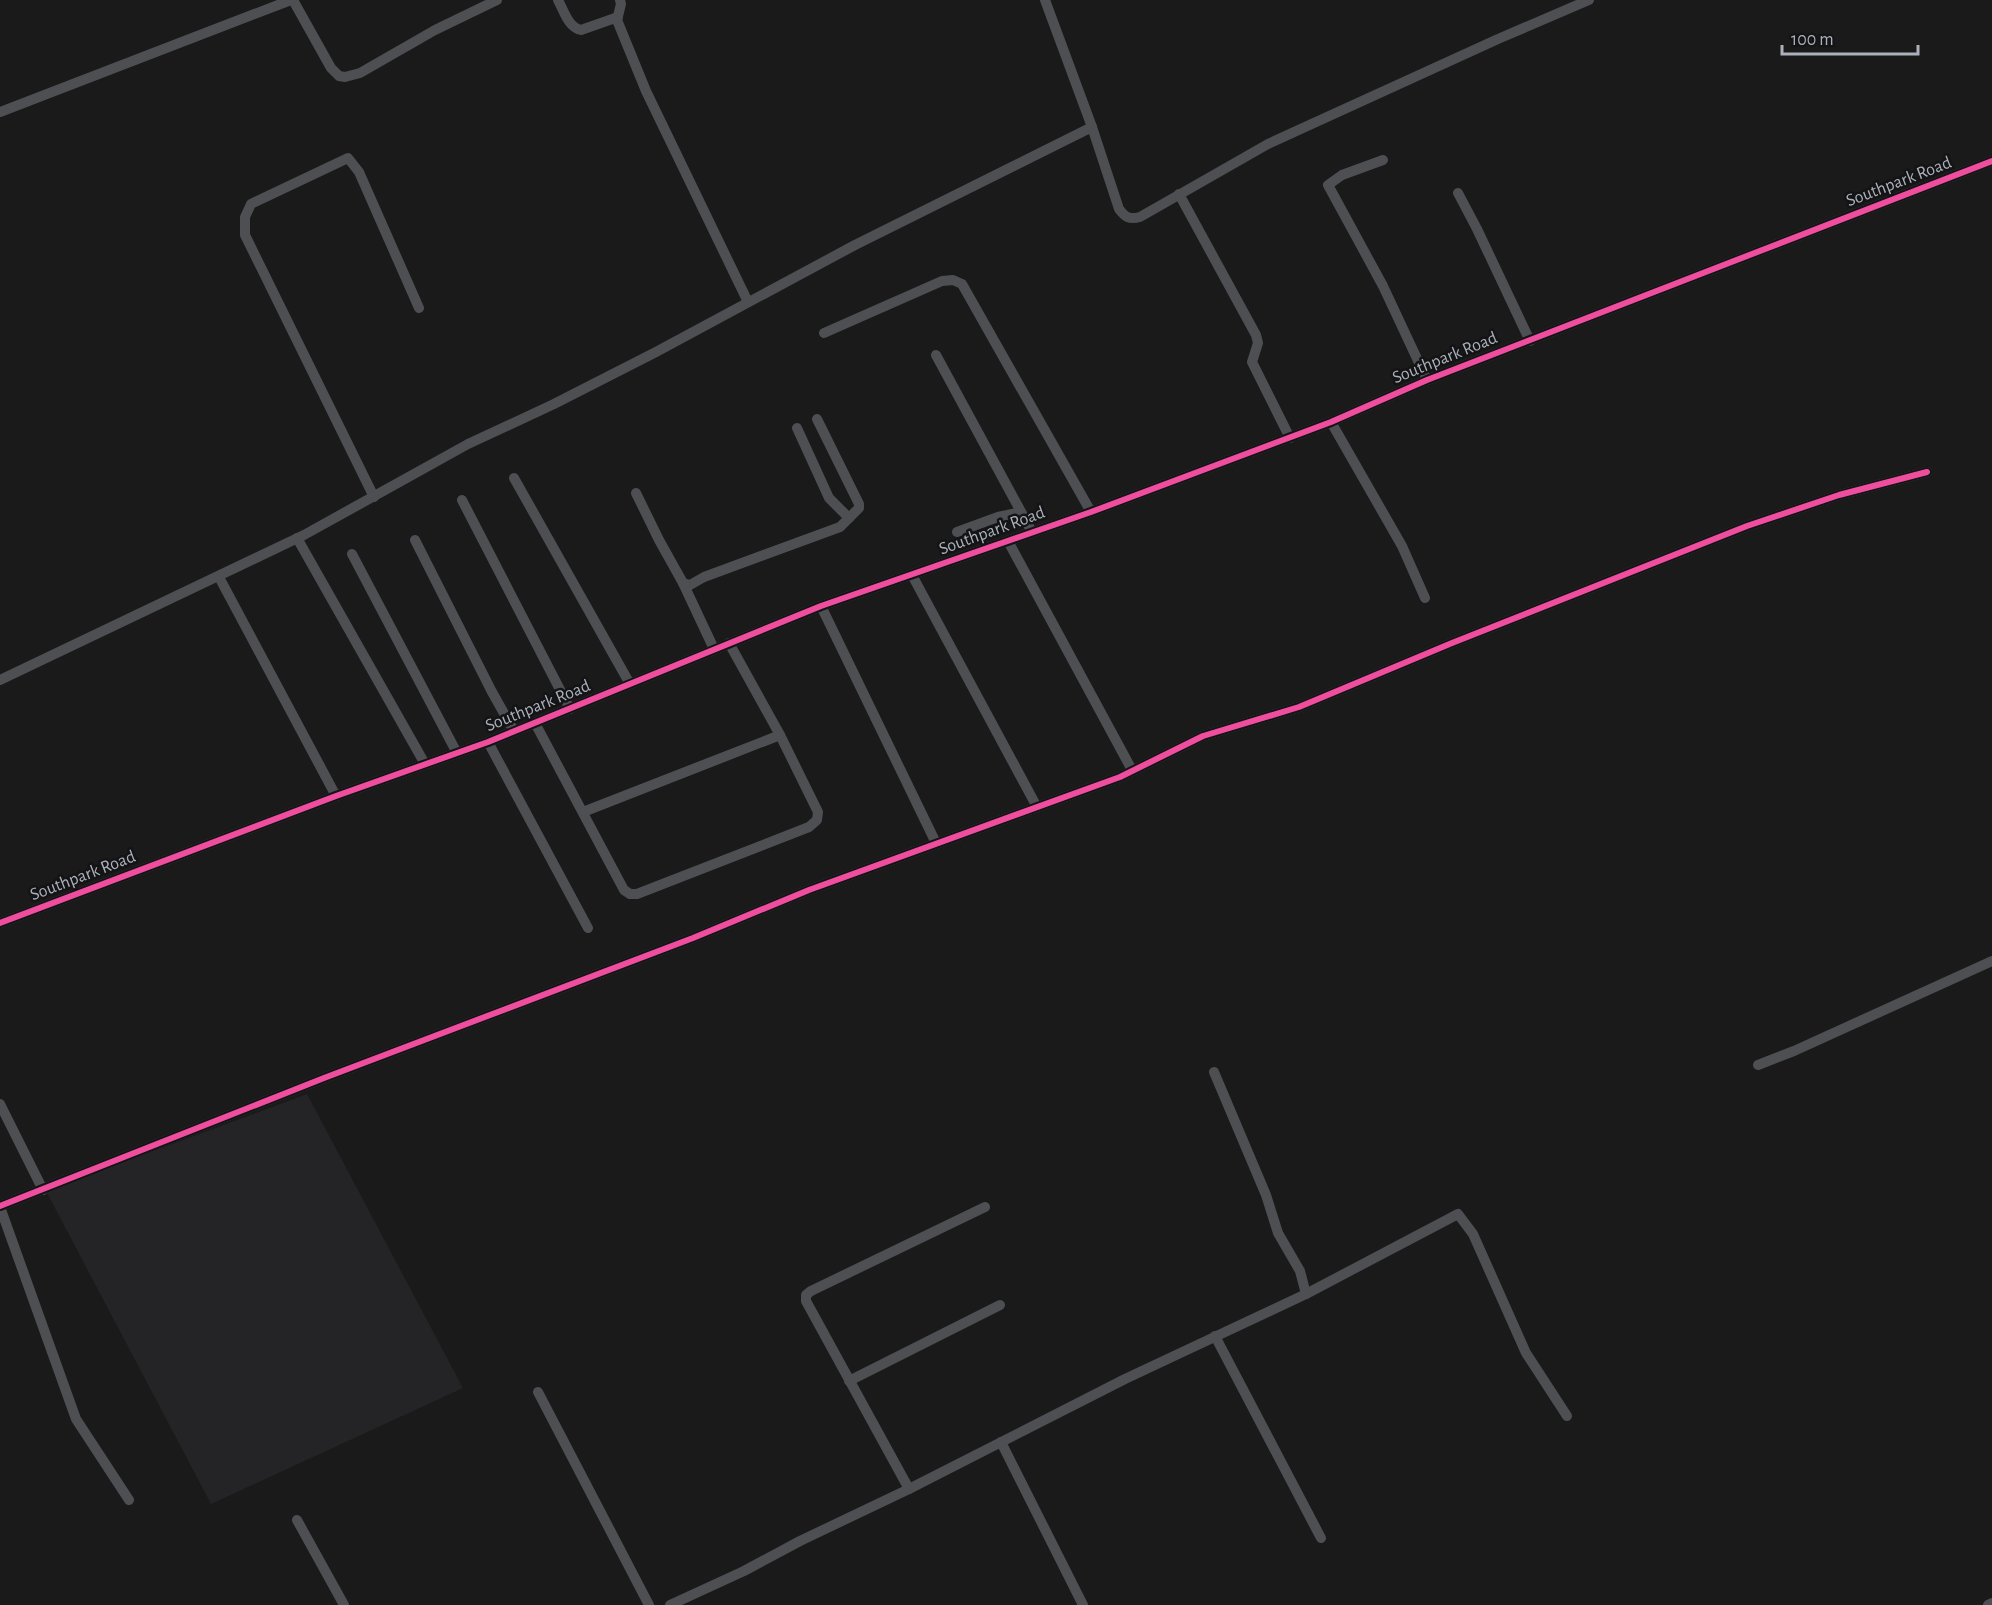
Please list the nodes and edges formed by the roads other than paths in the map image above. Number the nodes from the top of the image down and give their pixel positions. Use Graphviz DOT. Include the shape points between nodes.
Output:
graph roads {
  1 [pos="292,0"];
  2 [pos="497,0"];
  3 [pos="558,0"];
  4 [pos="1045,0"];
  5 [pos="1589,0"];
  6 [pos="623,1"];
  7 [pos="618,17"];
  8 [pos="0,112"];
  9 [pos="1092,127"];
  10 [pos="1383,160"];
  11 [pos="1992,161"];
  12 [pos="1458,193"];
  13 [pos="1179,194"];
  14 [pos="748,302"];
  15 [pos="419,308"];
  16 [pos="824,333"];
  17 [pos="1530,341"];
  18 [pos="936,355"];
  19 [pos="1427,380"];
  20 [pos="817,418"];
  21 [pos="1331,423"];
  22 [pos="797,428"];
  23 [pos="1290,438"];
  24 [pos="1927,471"];
  25 [pos="514,478"];
  26 [pos="636,493"];
  27 [pos="374,497"];
  28 [pos="462,500"];
  29 [pos="1021,512"];
  30 [pos="1091,512"];
  31 [pos="849,518"];
  32 [pos="957,532"];
  33 [pos="1032,532"];
  34 [pos="297,538"];
  35 [pos="415,540"];
  36 [pos="1008,541"];
  37 [pos="352,554"];
  38 [pos="912,575"];
  39 [pos="219,577"];
  40 [pos="683,583"];
  41 [pos="1425,598"];
  42 [pos="821,606"];
  43 [pos="729,643"];
  44 [pos="714,649"];
  45 [pos="0,680"];
  46 [pos="630,684"];
  47 [pos="570,709"];
  48 [pos="536,723"];
  49 [pos="514,731"];
  50 [pos="780,735"];
  51 [pos="488,742"];
  52 [pos="457,753"];
  53 [pos="424,764"];
  54 [pos="1132,770"];
  55 [pos="336,796"];
  56 [pos="1037,807"];
  57 [pos="583,812"];
  58 [pos="936,843"];
  59 [pos="0,923"];
  60 [pos="588,928"];
  61 [pos="1992,961"];
  62 [pos="1758,1065"];
  63 [pos="1214,1072"];
  64 [pos="0,1104"];
  65 [pos="43,1190"];
  66 [pos="0,1207"];
  67 [pos="985,1207"];
  68 [pos="1306,1294"];
  69 [pos="1000,1305"];
  70 [pos="1215,1336"];
  71 [pos="849,1381"];
  72 [pos="538,1392"];
  73 [pos="1567,1416"];
  74 [pos="1001,1442"];
  75 [pos="909,1489"];
  76 [pos="129,1500"];
  77 [pos="297,1520"];
  78 [pos="1321,1538"];
  79 [pos="344,1605"];
  80 [pos="649,1605"];
  81 [pos="670,1605"];
  82 [pos="1083,1605"];
  1 -- 2 [label="street" via="331,68 345,77 360,74 435,30"];
  1 -- 8 [label="street"];
  3 -- 7 [label="street" via="568,20 581,30"];
  4 -- 9 [label="street"];
  5 -- 13 [label="street" via="1268,144"];
  6 -- 7 [label="street"];
  7 -- 14 [label="street" via="646,91"];
  9 -- 13 [label="street" via="1125,216 1140,217"];
  9 -- 14 [label="street"];
  10 -- 19 [label="street" via="1342,175 1328,185 1383,286"];
  11 -- 17 [label="street, Southpark Road"];
  12 -- 17 [label="street"];
  13 -- 23 [label="street" via="1256,335 1258,343 1252,362"];
  14 -- 27 [label="street" via="574,394 468,444"];
  15 -- 27 [label="street" via="359,172 348,158 251,204 245,217 245,235"];
  16 -- 30 [label="street" via="942,280 962,284"];
  17 -- 19 [label="street, Southpark Road"];
  18 -- 29 [label="street"];
  19 -- 21 [label="street, Southpark Road"];
  20 -- 31 [label="street" via="859,504"];
  21 -- 23 [label="street, Southpark Road"];
  21 -- 41 [label="street" via="1402,546"];
  22 -- 31 [label="street" via="829,498"];
  23 -- 30 [label="street, Southpark Road"];
  24 -- 54 [label="street" via="1747,526 1299,707 1203,736"];
  25 -- 46 [label="street"];
  26 -- 40 [label="street"];
  27 -- 34 [label="street"];
  28 -- 47 [label="street"];
  29 -- 32 [label="street"];
  29 -- 33 [label="street"];
  30 -- 33 [label="street, Southpark Road"];
  31 -- 40 [label="street" via="840,527 820,535 690,585"];
  33 -- 36 [label="street, Southpark Road"];
  34 -- 39 [label="street"];
  34 -- 53 [label="street"];
  35 -- 49 [label="street"];
  36 -- 38 [label="street, Southpark Road"];
  36 -- 54 [label="street"];
  37 -- 52 [label="street"];
  38 -- 42 [label="street, Southpark Road"];
  38 -- 56 [label="street"];
  39 -- 45 [label="street"];
  39 -- 55 [label="street"];
  40 -- 44 [label="street"];
  42 -- 43 [label="street, Southpark Road"];
  42 -- 58 [label="street"];
  43 -- 44 [label="street, Southpark Road"];
  43 -- 50 [label="street"];
  44 -- 46 [label="street, Southpark Road"];
  46 -- 47 [label="street, Southpark Road"];
  47 -- 48 [label="street, Southpark Road"];
  48 -- 49 [label="street, Southpark Road"];
  48 -- 57 [label="street"];
  49 -- 51 [label="street, Southpark Road"];
  50 -- 57 [label="street"];
  50 -- 57 [label="street" via="818,812 817,820 799,831 630,894 624,890"];
  51 -- 52 [label="street, Southpark Road"];
  51 -- 60 [label="street"];
  52 -- 53 [label="street, Southpark Road"];
  53 -- 55 [label="street, Southpark Road"];
  54 -- 56 [label="street"];
  55 -- 59 [label="street, Southpark Road"];
  56 -- 58 [label="street"];
  58 -- 65 [label="street"];
  61 -- 62 [label="street"];
  63 -- 68 [label="street" via="1278,1233 1300,1271"];
  64 -- 65 [label="street"];
  65 -- 66 [label="street"];
  66 -- 76 [label="street" via="76,1419"];
  67 -- 71 [label="street" via="806,1295"];
  68 -- 70 [label="street"];
  68 -- 73 [label="street" via="1458,1214 1473,1234 1526,1353"];
  69 -- 71 [label="street"];
  70 -- 74 [label="street"];
  70 -- 78 [label="street"];
  71 -- 75 [label="street"];
  72 -- 80 [label="street"];
  74 -- 75 [label="street"];
  74 -- 82 [label="street"];
  75 -- 81 [label="street"];
  77 -- 79 [label="street"];
}
